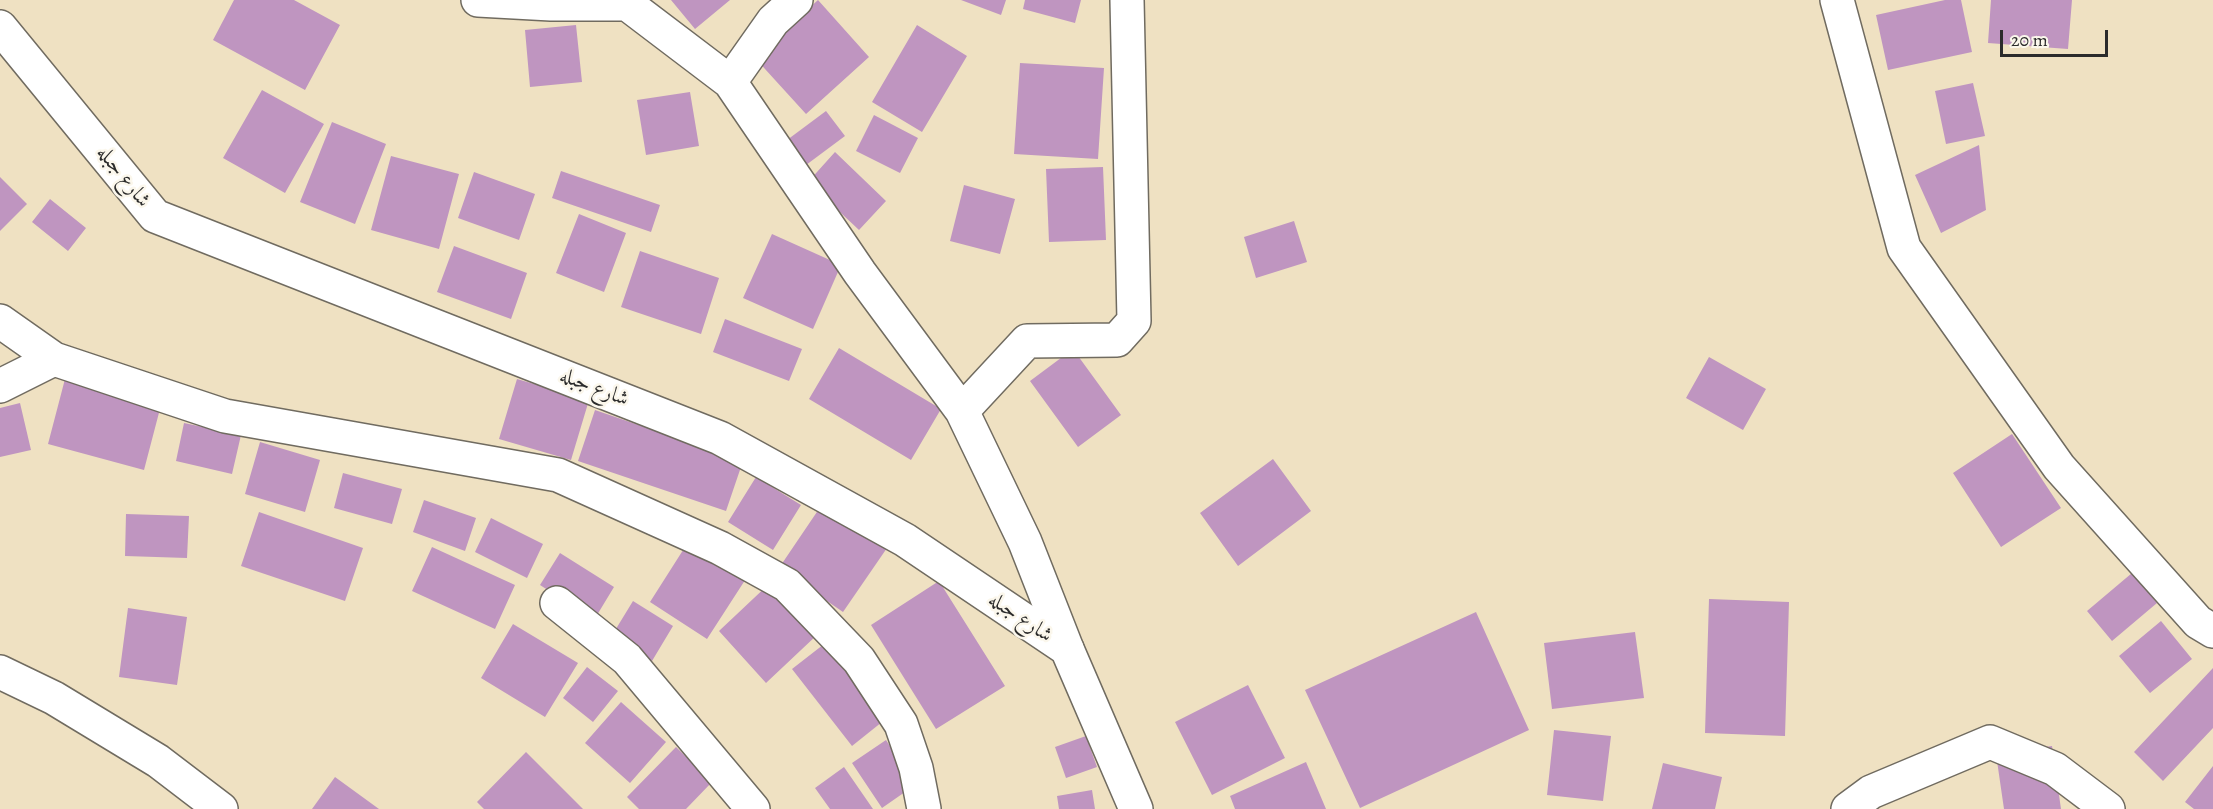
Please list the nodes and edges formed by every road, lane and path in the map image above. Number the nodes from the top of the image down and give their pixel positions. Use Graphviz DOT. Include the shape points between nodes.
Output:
graph roads {
  1 [pos="478,0"];
  2 [pos="796,0"];
  3 [pos="1127,0"];
  4 [pos="1837,0"];
  5 [pos="623,2"];
  6 [pos="0,27"];
  7 [pos="730,82"];
  8 [pos="0,321"];
  9 [pos="54,359"];
  10 [pos="0,386"];
  11 [pos="962,411"];
  12 [pos="557,603"];
  13 [pos="2213,631"];
  14 [pos="1067,649"];
  15 [pos="0,672"];
  16 [pos="2100,807"];
  17 [pos="221,809"];
  18 [pos="753,809"];
  19 [pos="924,809"];
  20 [pos="1136,809"];
  21 [pos="1848,809"];
  1 -- 5 [label="street"];
  2 -- 7 [label="street" via="773,21"];
  3 -- 11 [label="street" via="1134,321 1117,340 1027,341"];
  4 -- 13 [label="street" via="1904,248 2059,467 2198,622"];
  5 -- 7 [label="street"];
  6 -- 14 [label="street, شارع جبله" via="155,216 720,438 905,540"];
  7 -- 11 [label="street" via="860,273"];
  8 -- 9 [label="street"];
  9 -- 10 [label="street"];
  9 -- 19 [label="street" via="225,416 558,475 720,548 788,585 859,660 901,724"];
  11 -- 14 [label="street" via="1025,542"];
  12 -- 18 [label="street" via="627,659"];
  14 -- 20 [label="street, شارع جبله"];
  15 -- 17 [label="street" via="54,698 158,761"];
  16 -- 21 [label="street" via="2055,769 1990,742 1871,792"];
}
